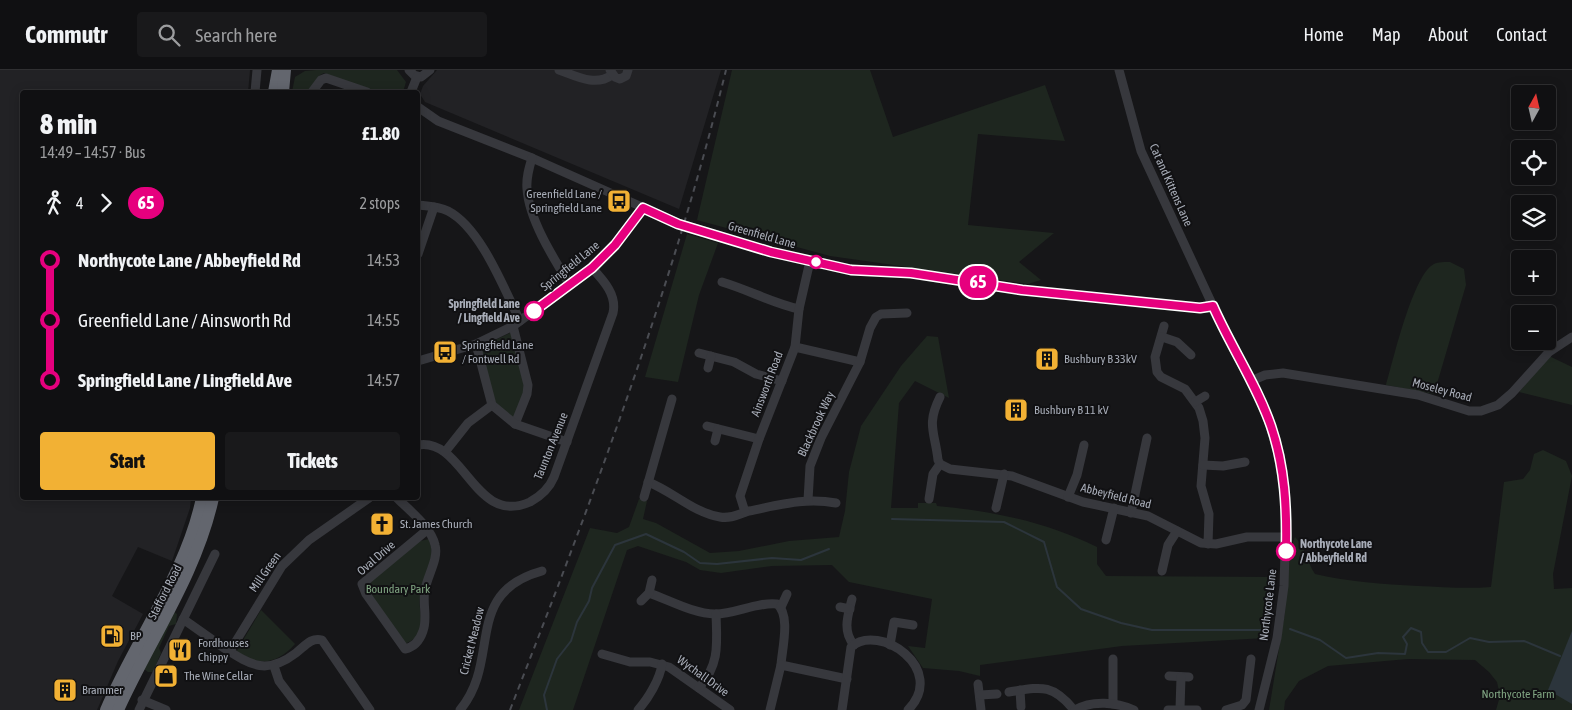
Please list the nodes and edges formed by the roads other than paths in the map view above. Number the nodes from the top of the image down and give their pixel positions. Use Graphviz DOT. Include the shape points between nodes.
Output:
graph roads {
  1 [pos="257,70"];
  2 [pos="268,70"];
  3 [pos="278,70"];
  4 [pos="286,70"];
  5 [pos="409,70"];
  6 [pos="430,70"];
  7 [pos="559,70"];
  8 [pos="628,70"];
  9 [pos="1119,70"];
  10 [pos="611,73"];
  11 [pos="417,77"];
  12 [pos="255,90"];
  13 [pos="266,90"];
  14 [pos="274,90"];
  15 [pos="283,90"];
  16 [pos="314,90"];
  17 [pos="362,90"];
  18 [pos="413,90"];
  19 [pos="420,109"];
  20 [pos="532,158"];
  21 [pos="420,206"];
  22 [pos="434,207"];
  23 [pos="643,208"];
  24 [pos="420,248"];
  25 [pos="810,261"];
  26 [pos="592,268"];
  27 [pos="570,285"];
  28 [pos="727,286"];
  29 [pos="1213,306"];
  30 [pos="799,309"];
  31 [pos="903,316"];
  32 [pos="517,324"];
  33 [pos="1164,326"];
  34 [pos="1162,337"];
  35 [pos="1572,337"];
  36 [pos="476,344"];
  37 [pos="795,346"];
  38 [pos="699,353"];
  39 [pos="1192,355"];
  40 [pos="711,356"];
  41 [pos="420,360"];
  42 [pos="860,362"];
  43 [pos="708,368"];
  44 [pos="782,381"];
  45 [pos="1251,381"];
  46 [pos="1205,396"];
  47 [pos="672,399"];
  48 [pos="1195,402"];
  49 [pos="492,405"];
  50 [pos="946,406"];
  51 [pos="515,424"];
  52 [pos="706,426"];
  53 [pos="718,429"];
  54 [pos="1146,438"];
  55 [pos="759,439"];
  56 [pos="715,440"];
  57 [pos="567,442"];
  58 [pos="420,445"];
  59 [pos="1080,449"];
  60 [pos="445,452"];
  61 [pos="1245,462"];
  62 [pos="940,464"];
  63 [pos="1204,465"];
  64 [pos="1004,474"];
  65 [pos="648,482"];
  66 [pos="644,496"];
  67 [pos="1068,497"];
  68 [pos="929,499"];
  69 [pos="202,500"];
  70 [pos="213,500"];
  71 [pos="366,500"];
  72 [pos="399,500"];
  73 [pos="808,500"];
  74 [pos="1000,502"];
  75 [pos="836,503"];
  76 [pos="1114,508"];
  77 [pos="745,512"];
  78 [pos="1131,513"];
  79 [pos="428,530"];
  80 [pos="1177,531"];
  81 [pos="1286,537"];
  82 [pos="1106,540"];
  83 [pos="1208,544"];
  84 [pos="215,554"];
  85 [pos="542,571"];
  86 [pos="1162,572"];
  87 [pos="652,580"];
  88 [pos="649,593"];
  89 [pos="786,594"];
  90 [pos="852,599"];
  91 [pos="642,601"];
  92 [pos="780,607"];
  93 [pos="840,607"];
  94 [pos="850,609"];
  95 [pos="716,614"];
  96 [pos="183,620"];
  97 [pos="913,625"];
  98 [pos="855,644"];
  99 [pos="890,645"];
  100 [pos="230,651"];
  101 [pos="602,654"];
  102 [pos="1251,659"];
  103 [pos="1113,660"];
  104 [pos="662,664"];
  105 [pos="781,665"];
  106 [pos="274,666"];
  107 [pos="135,673"];
  108 [pos="1169,676"];
  109 [pos="847,678"];
  110 [pos="152,680"];
  111 [pos="978,684"];
  112 [pos="699,688"];
  113 [pos="1020,690"];
  114 [pos="1009,692"];
  115 [pos="997,694"];
  116 [pos="980,695"];
  117 [pos="112,696"];
  118 [pos="142,700"];
  119 [pos="1114,704"];
  120 [pos="1021,707"];
  121 [pos="1180,709"];
  122 [pos="106,710"];
  123 [pos="118,710"];
  124 [pos="139,710"];
  125 [pos="166,710"];
  126 [pos="300,710"];
  127 [pos="370,710"];
  128 [pos="460,710"];
  129 [pos="638,710"];
  130 [pos="730,710"];
  131 [pos="770,710"];
  132 [pos="842,710"];
  133 [pos="908,710"];
  134 [pos="981,710"];
  135 [pos="1075,710"];
  136 [pos="1134,710"];
  137 [pos="1168,710"];
  138 [pos="1197,710"];
  139 [pos="1226,710"];
  140 [pos="1259,710"];
  1 -- 12 [label="street"];
  2 -- 13 [label="highway"];
  3 -- 14 [label="highway"];
  4 -- 15 [label="highway"];
  5 -- 11 [label="street"];
  6 -- 11 [label="street"];
  7 -- 10 [label="street" via="597,80"];
  8 -- 10 [label="street" via="623,78"];
  9 -- 29 [label="street, Cat and Kittens Lane" via="1141,151"];
  11 -- 18 [label="street"];
  16 -- 17 [label="street" via="321,80 332,78"];
  19 -- 20 [label="street, Greenfield Lane" via="438,121"];
  20 -- 23 [label="street, Greenfield Lane"];
  20 -- 27 [label="street" via="527,190 530,202 553,257"];
  21 -- 22 [label="street"];
  22 -- 24 [label="street"];
  22 -- 32 [label="street" via="450,212 473,234"];
  23 -- 25 [label="street, Greenfield Lane" via="686,226"];
  23 -- 26 [label="street, Springfield Lane" via="615,245"];
  25 -- 29 [label="street, Greenfield Lane" via="851,270 911,273 1022,290 1200,308"];
  25 -- 30 [label="street, Ainsworth Road"];
  26 -- 27 [label="street, Springfield Lane"];
  26 -- 57 [label="street, Taunton Avenue" via="608,288 614,306"];
  27 -- 32 [label="street, Springfield Lane"];
  28 -- 30 [label="street" via="743,288 771,302"];
  29 -- 45 [label="street, Northycote Lane"];
  30 -- 37 [label="street, Ainsworth Road"];
  31 -- 42 [label="street, Blackbrook Way" via="888,312 876,317"];
  32 -- 36 [label="street, Springfield Lane"];
  32 -- 51 [label="street" via="528,385"];
  33 -- 34 [label="street"];
  34 -- 39 [label="street" via="1177,342"];
  34 -- 48 [label="street" via="1155,357 1157,372 1185,389"];
  35 -- 45 [label="street, Moseley Road" via="1549,352 1512,394 1498,405 1481,411 1469,412 1418,395 1283,373 1266,374"];
  36 -- 41 [label="street, Springfield Lane"];
  36 -- 49 [label="street"];
  37 -- 42 [label="street"];
  37 -- 44 [label="street, Ainsworth Road"];
  38 -- 40 [label="street"];
  40 -- 43 [label="street"];
  40 -- 44 [label="street"];
  42 -- 73 [label="street, Blackbrook Way" via="810,466"];
  44 -- 55 [label="street, Ainsworth Road"];
  45 -- 81 [label="street, Northycote Lane" via="1277,444 1283,480"];
  46 -- 48 [label="street"];
  47 -- 65 [label="street"];
  48 -- 63 [label="street" via="1205,438"];
  49 -- 51 [label="street"];
  49 -- 60 [label="street" via="468,423"];
  50 -- 62 [label="street" via="939,399 931,424"];
  51 -- 57 [label="street"];
  52 -- 53 [label="street"];
  53 -- 55 [label="street"];
  53 -- 56 [label="street"];
  54 -- 78 [label="street"];
  55 -- 77 [label="street, Ainsworth Road" via="740,496"];
  57 -- 60 [label="street, Taunton Avenue" via="546,490 532,501 515,506 489,500"];
  58 -- 60 [label="street"];
  59 -- 67 [label="street"];
  61 -- 63 [label="street" via="1236,468"];
  62 -- 64 [label="street, Abbeyfield Road" via="962,472"];
  62 -- 68 [label="street" via="932,474"];
  63 -- 83 [label="street" via="1201,486 1209,514"];
  64 -- 67 [label="street, Abbeyfield Road"];
  64 -- 74 [label="street"];
  65 -- 66 [label="street"];
  65 -- 77 [label="street" via="666,488 705,513 735,517"];
  67 -- 76 [label="street, Abbeyfield Road"];
  69 -- 117 [label="highway, Stafford Road" via="197,523 181,562"];
  70 -- 107 [label="highway, Stafford Road" via="206,529 191,567"];
  71 -- 100 [label="street, Mill Green" via="309,540 282,566"];
  72 -- 79 [label="street, Oval Drive"];
  73 -- 75 [label="street"];
  73 -- 77 [label="street"];
  76 -- 78 [label="street, Abbeyfield Road"];
  76 -- 82 [label="street"];
  78 -- 80 [label="street, Abbeyfield Road" via="1158,520"];
  79 -- 79 [label="street, Oval Drive" via="436,552 425,588 425,623 414,646 405,649 362,584"];
  80 -- 83 [label="street, Abbeyfield Road"];
  80 -- 86 [label="street"];
  81 -- 83 [label="street, Abbeyfield Road" via="1247,537"];
  81 -- 140 [label="street, Northycote Lane" via="1277,638"];
  84 -- 96 [label="street"];
  85 -- 128 [label="street, Cricket Meadow" via="520,578 495,602 471,696"];
  87 -- 88 [label="street"];
  88 -- 91 [label="street"];
  88 -- 95 [label="street"];
  89 -- 92 [label="street"];
  90 -- 94 [label="street"];
  92 -- 95 [label="street" via="766,603"];
  92 -- 105 [label="street" via="784,619"];
  93 -- 94 [label="street"];
  94 -- 98 [label="street" via="846,628 848,638"];
  95 -- 112 [label="street" via="714,666"];
  96 -- 100 [label="street"];
  96 -- 110 [label="street"];
  97 -- 99 [label="street" via="894,622"];
  98 -- 99 [label="street"];
  98 -- 109 [label="street" via="849,653"];
  99 -- 133 [label="street" via="909,657 919,674 919,688"];
  100 -- 106 [label="street" via="249,664"];
  101 -- 104 [label="street, Wychall Drive" via="630,662"];
  102 -- 139 [label="street" via="1247,671 1246,700 1242,705"];
  103 -- 119 [label="street"];
  104 -- 112 [label="street, Wychall Drive"];
  104 -- 129 [label="street" via="657,679"];
  105 -- 109 [label="street"];
  105 -- 131 [label="street"];
  106 -- 126 [label="street" via="279,681"];
  106 -- 127 [label="street" via="312,640 320,639"];
  107 -- 110 [label="street"];
  107 -- 117 [label="highway" via="127,674 120,690"];
  107 -- 123 [label="highway, Stafford Road"];
  108 -- 121 [label="street" via="1185,677"];
  109 -- 132 [label="street"];
  110 -- 118 [label="street"];
  111 -- 116 [label="street"];
  112 -- 130 [label="street, Wychall Drive"];
  113 -- 114 [label="street"];
  113 -- 120 [label="street"];
  113 -- 135 [label="street" via="1048,689 1057,692"];
  115 -- 116 [label="street"];
  116 -- 134 [label="street"];
  117 -- 122 [label="highway, Stafford Road"];
  118 -- 124 [label="street"];
  118 -- 125 [label="street"];
  119 -- 135 [label="street" via="1086,705"];
  119 -- 136 [label="street"];
  121 -- 137 [label="street"];
  121 -- 138 [label="street"];
}
